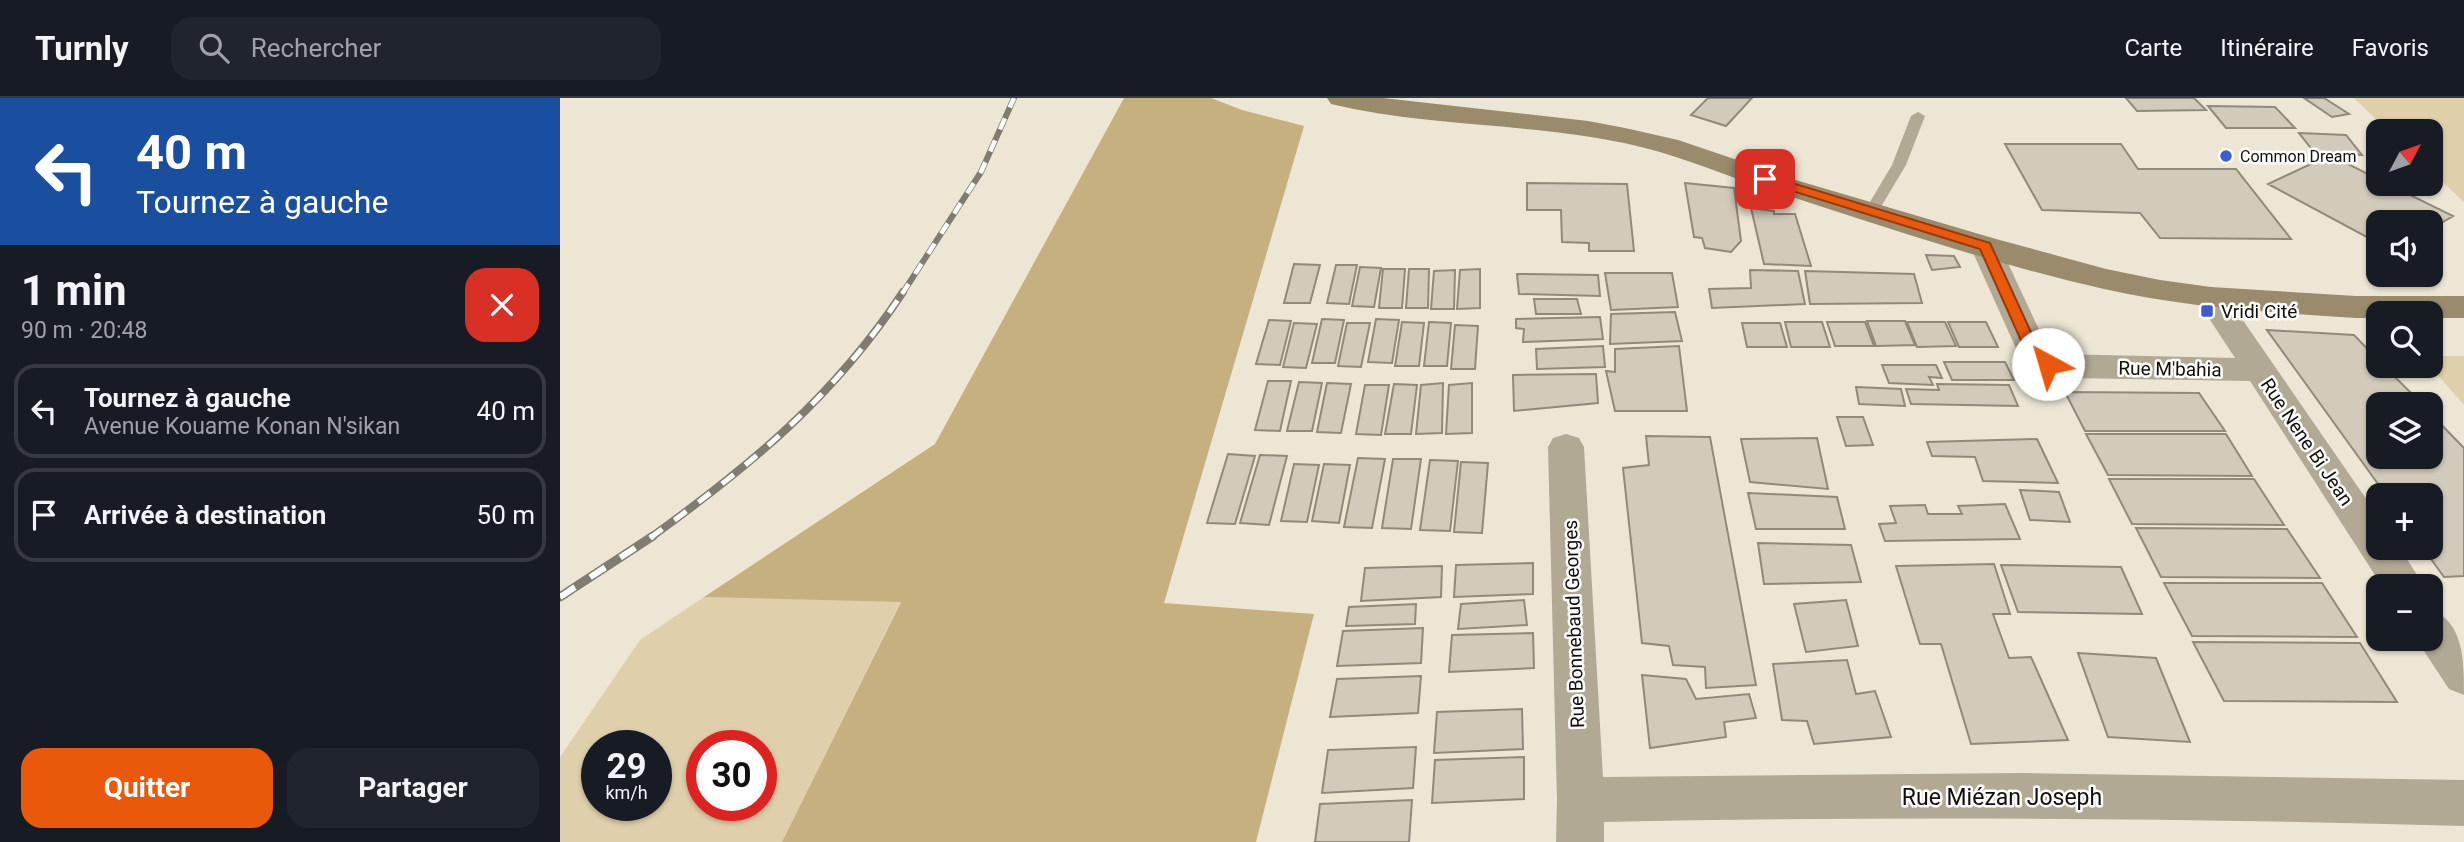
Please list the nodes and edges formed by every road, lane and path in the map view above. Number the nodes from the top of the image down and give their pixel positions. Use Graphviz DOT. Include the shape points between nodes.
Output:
graph roads {
  1 [pos="1340,98"];
  2 [pos="1918,116"];
  3 [pos="1871,212"];
  4 [pos="1986,246"];
  5 [pos="2211,297"];
  6 [pos="2464,307"];
  7 [pos="2260,370"];
  8 [pos="1566,447"];
  9 [pos="2396,574"];
  10 [pos="2443,645"];
  11 [pos="2464,676"];
  12 [pos="2464,803"];
  13 [pos="1581,821"];
  1 -- 3 [label="street" via="1588,128 1668,146"];
  2 -- 3 [label="lane" via="1899,165"];
  3 -- 4 [label="street"];
  4 -- 5 [label="street" via="2104,279"];
  4 -- 7 [label="street, Rue M'bahia" via="2035,356 2048,364"];
  5 -- 6 [label="street" via="2356,307"];
  5 -- 7 [label="street, Rue Nene Bi Jean"];
  7 -- 9 [label="street, Rue Nene Bi Jean"];
  8 -- 13 [label="street, Rue Bonnebaud Georges"];
  10 -- 11 [label="street"];
  12 -- 13 [label="street, Rue Miézan Joseph" via="2252,797 1784,795"];
}
